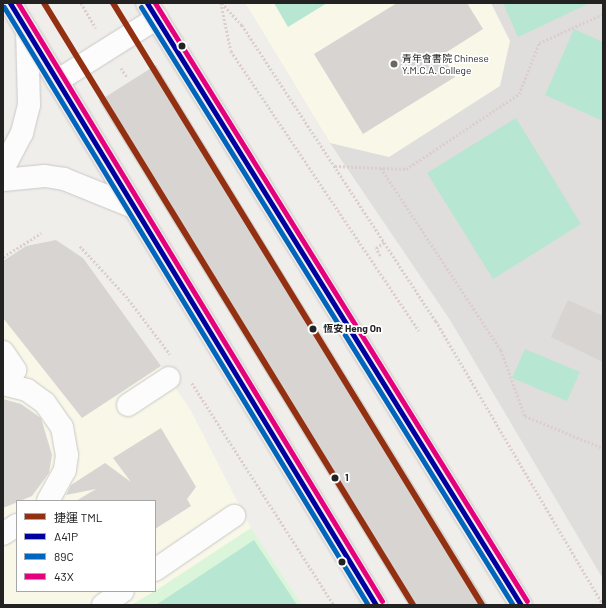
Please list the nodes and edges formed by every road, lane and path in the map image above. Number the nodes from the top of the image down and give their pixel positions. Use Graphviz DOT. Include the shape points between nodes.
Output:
graph roads {
  1 [pos="10,3"];
  2 [pos="221,3"];
  3 [pos="152,10"];
  4 [pos="603,14"];
  5 [pos="27,31"];
  6 [pos="57,81"];
  7 [pos="335,166"];
  8 [pos="3,168"];
  9 [pos="381,168"];
  10 [pos="3,180"];
  11 [pos="131,206"];
  12 [pos="41,233"];
  13 [pos="385,242"];
  14 [pos="80,246"];
  15 [pos="380,256"];
  16 [pos="3,257"];
  17 [pos="419,332"];
  18 [pos="3,352"];
  19 [pos="177,371"];
  20 [pos="9,377"];
  21 [pos="128,405"];
  22 [pos="603,448"];
  23 [pos="49,500"];
  24 [pos="234,516"];
  25 [pos="16,526"];
  26 [pos="3,534"];
  27 [pos="156,569"];
  28 [pos="122,592"];
  29 [pos="603,604"];
  30 [pos="102,605"];
  31 [pos="334,605"];
  32 [pos="376,605"];
  33 [pos="521,605"];
  1 -- 5 [label="main road"];
  2 -- 7 [label="path" via="242,26"];
  2 -- 17 [label="path" via="232,51"];
  3 -- 6 [label="street"];
  3 -- 33 [label="main road"];
  4 -- 9 [label="path" via="540,43 520,94 406,169"];
  5 -- 6 [label="main road"];
  5 -- 8 [label="street" via="29,105 22,133"];
  6 -- 11 [label="main road"];
  7 -- 9 [label="path"];
  7 -- 13 [label="path"];
  9 -- 22 [label="path" via="501,350 526,416"];
  10 -- 11 [label="street" via="45,176 64,179"];
  11 -- 32 [label="main road"];
  12 -- 16 [label="path"];
  13 -- 15 [label="path" via="376,248"];
  13 -- 29 [label="path" via="444,333"];
  14 -- 19 [label="path" via="126,296"];
  18 -- 20 [label="street"];
  19 -- 21 [label="street"];
  19 -- 31 [label="path" via="212,409"];
  20 -- 23 [label="street" via="45,403 62,427 67,455 65,470"];
  24 -- 27 [label="street"];
  25 -- 26 [label="street"];
  28 -- 30 [label="street"];
}
